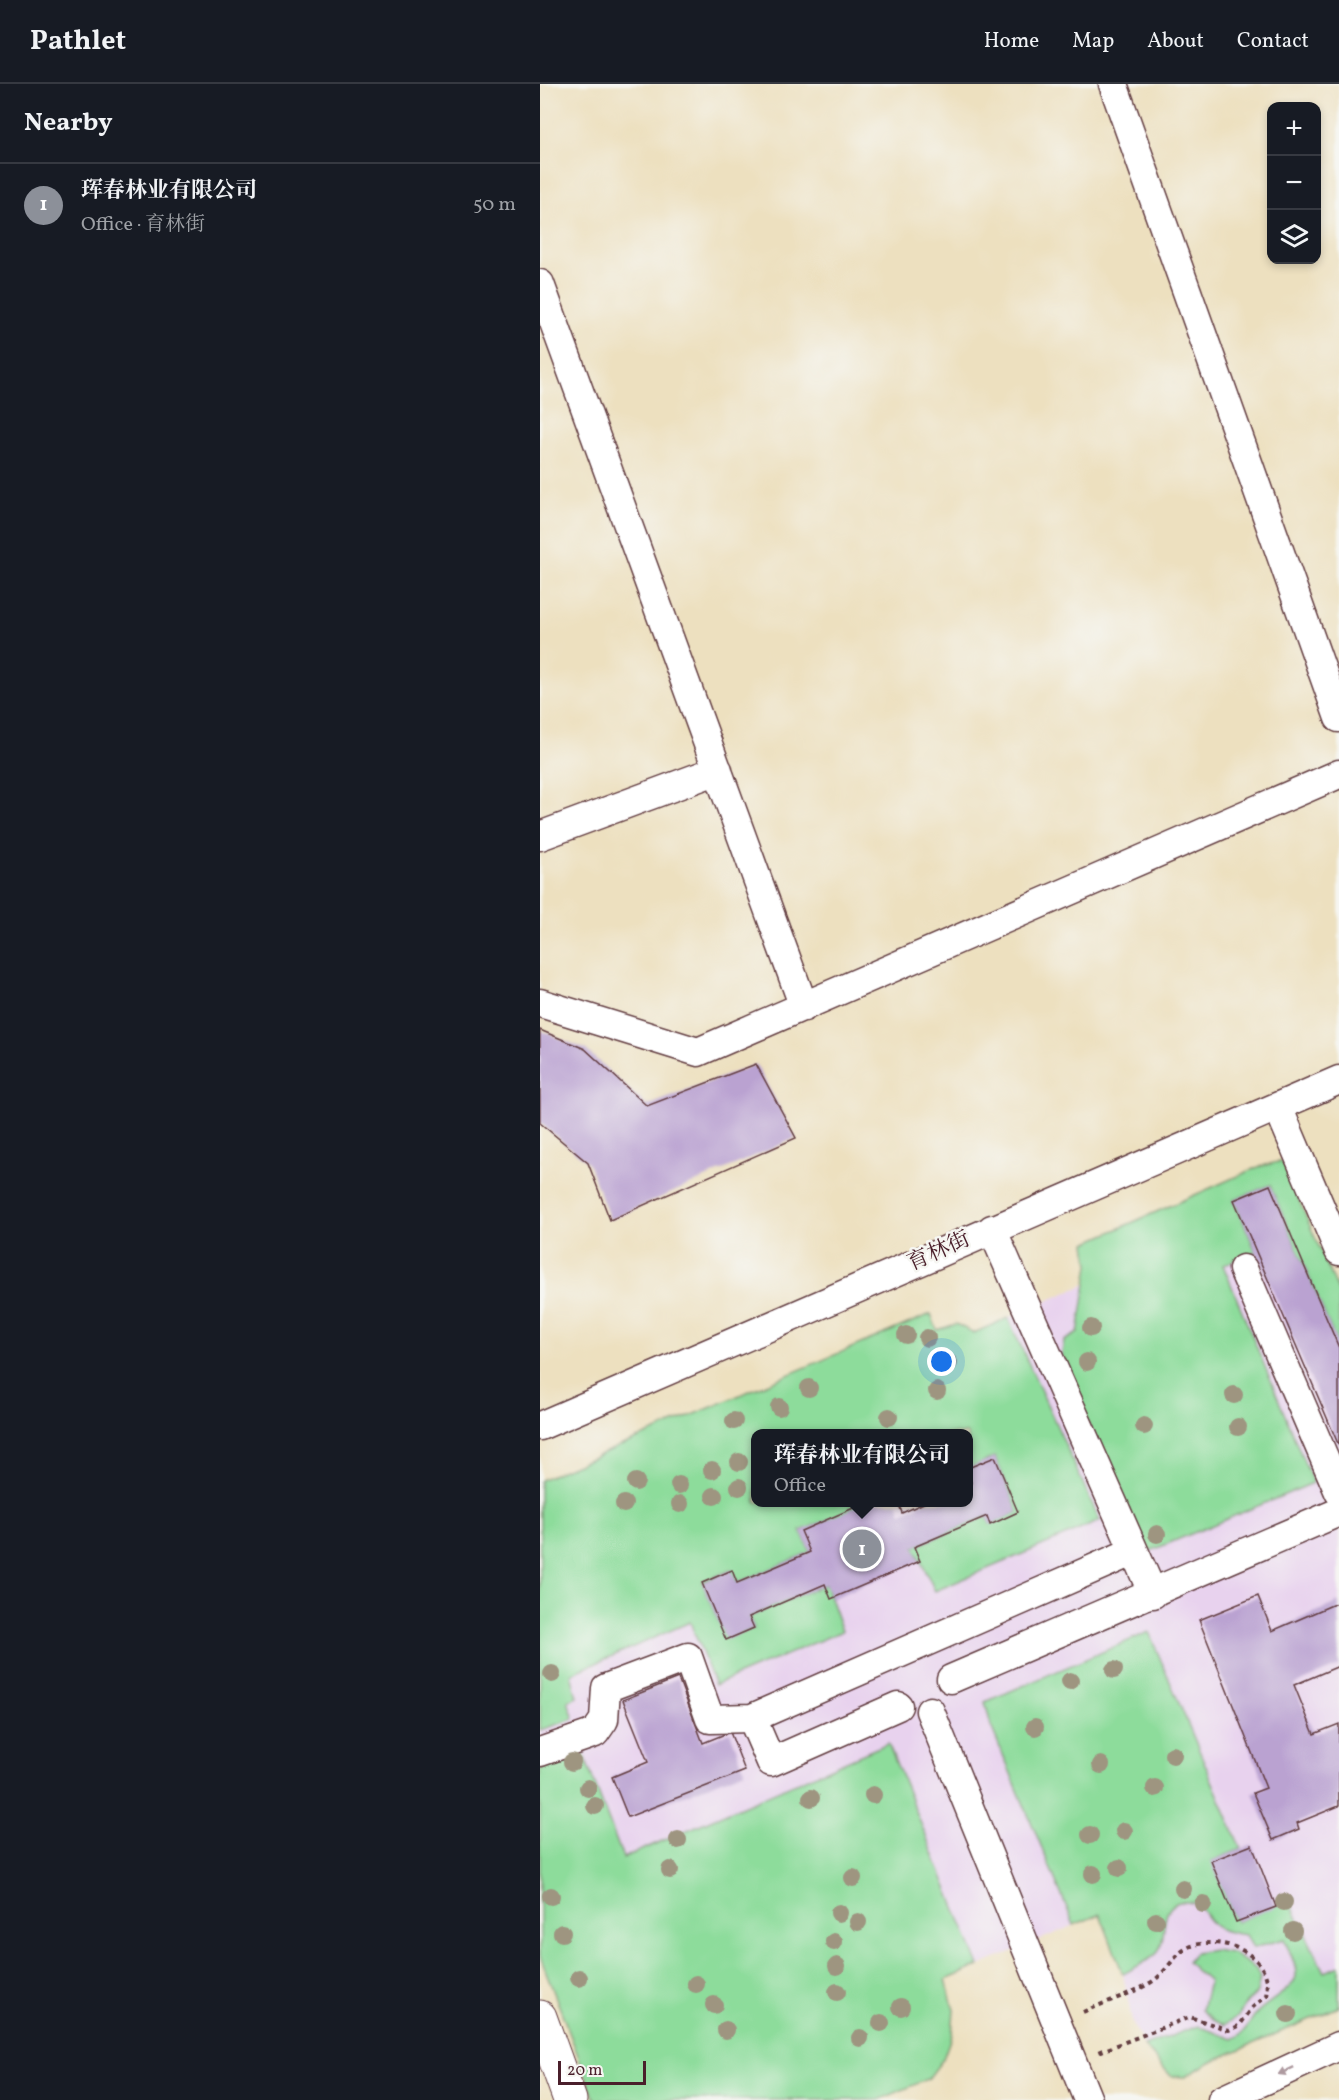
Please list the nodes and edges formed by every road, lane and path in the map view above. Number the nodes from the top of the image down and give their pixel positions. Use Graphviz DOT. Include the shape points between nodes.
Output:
graph roads {
  1 [pos="1113,84"];
  2 [pos="540,284"];
  3 [pos="1339,718"];
  4 [pos="718,770"];
  5 [pos="1339,774"];
  6 [pos="540,836"];
  7 [pos="540,1003"];
  8 [pos="804,1007"];
  9 [pos="1339,1080"];
  10 [pos="1278,1107"];
  11 [pos="992,1229"];
  12 [pos="1339,1251"];
  13 [pos="1243,1269"];
  14 [pos="540,1426"];
  15 [pos="1339,1492"];
  16 [pos="1339,1512"];
  17 [pos="1134,1551"];
  18 [pos="1153,1594"];
  19 [pos="905,1651"];
  20 [pos="951,1679"];
  21 [pos="898,1706"];
  22 [pos="930,1711"];
  23 [pos="752,1718"];
  24 [pos="540,1752"];
  25 [pos="540,2017"];
  26 [pos="1057,2023"];
  27 [pos="1339,2046"];
  28 [pos="1073,2062"];
  29 [pos="570,2100"];
  30 [pos="1088,2100"];
  31 [pos="1222,2100"];
  1 -- 3 [label="street"];
  2 -- 4 [label="street"];
  4 -- 6 [label="street"];
  4 -- 8 [label="street"];
  5 -- 8 [label="street"];
  7 -- 8 [label="street" via="698,1052"];
  9 -- 10 [label="street, 育林街"];
  10 -- 11 [label="street, 育林街"];
  10 -- 12 [label="street"];
  11 -- 14 [label="street, 育林街"];
  11 -- 17 [label="street"];
  13 -- 15 [label="street"];
  16 -- 18 [label="street"];
  17 -- 18 [label="street"];
  17 -- 19 [label="street"];
  18 -- 20 [label="street"];
  19 -- 20 [label="street" via="926,1649 935,1653"];
  19 -- 21 [label="street" via="889,1667 886,1677 891,1699"];
  19 -- 23 [label="street"];
  20 -- 22 [label="street" via="946,1698"];
  21 -- 22 [label="street" via="908,1712"];
  21 -- 23 [label="street" via="771,1762"];
  22 -- 26 [label="street"];
  23 -- 24 [label="street" via="710,1719 688,1657 606,1688 604,1720 595,1733"];
  25 -- 29 [label="main road"];
  26 -- 28 [label="street"];
  26 -- 28 [label="path" via="1150,1983 1180,1951 1195,1944 1231,1945 1251,1955 1267,1974 1267,1996 1239,2026 1229,2030 1190,2017"];
  27 -- 31 [label="street, one-way"];
  28 -- 30 [label="street"];
}
